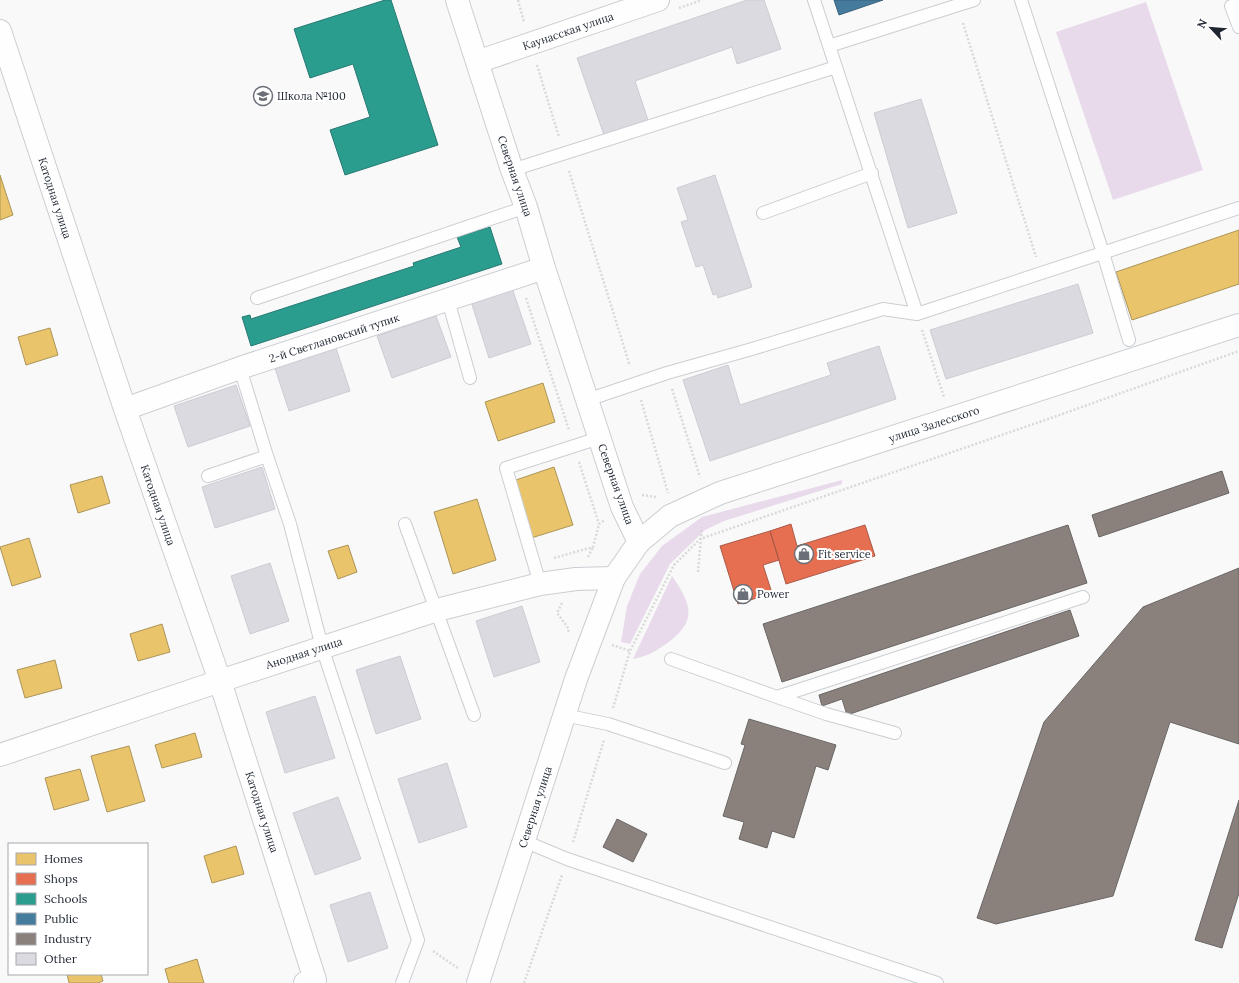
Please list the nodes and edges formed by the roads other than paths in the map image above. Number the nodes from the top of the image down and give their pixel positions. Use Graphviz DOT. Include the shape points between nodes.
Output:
graph roads {
  1 [pos="457,0"];
  2 [pos="814,0"];
  3 [pos="974,0"];
  4 [pos="1022,0"];
  5 [pos="645,2"];
  6 [pos="1239,4"];
  7 [pos="1239,28"];
  8 [pos="0,31"];
  9 [pos="829,46"];
  10 [pos="477,62"];
  11 [pos="836,67"];
  12 [pos="512,170"];
  13 [pos="872,173"];
  14 [pos="526,207"];
  15 [pos="1239,208"];
  16 [pos="763,213"];
  17 [pos="1103,253"];
  18 [pos="544,268"];
  19 [pos="257,298"];
  20 [pos="448,300"];
  21 [pos="916,314"];
  22 [pos="1239,325"];
  23 [pos="1129,340"];
  24 [pos="240,368"];
  25 [pos="470,378"];
  26 [pos="587,400"];
  27 [pos="125,409"];
  28 [pos="599,438"];
  29 [pos="267,456"];
  30 [pos="208,476"];
  31 [pos="405,524"];
  32 [pos="639,542"];
  33 [pos="614,578"];
  34 [pos="540,584"];
  35 [pos="1083,597"];
  36 [pos="437,610"];
  37 [pos="322,647"];
  38 [pos="671,659"];
  39 [pos="220,681"];
  40 [pos="777,697"];
  41 [pos="474,715"];
  42 [pos="564,715"];
  43 [pos="895,733"];
  44 [pos="0,755"];
  45 [pos="725,763"];
  46 [pos="524,841"];
  47 [pos="310,982"];
  48 [pos="402,983"];
  49 [pos="478,983"];
  50 [pos="937,983"];
  1 -- 10 [label="street, Северная улица"];
  2 -- 9 [label="lane"];
  3 -- 9 [label="lane"];
  4 -- 17 [label="lane"];
  5 -- 10 [label="street, Каунасская улица"];
  6 -- 7 [label="lane" via="1231,6"];
  8 -- 27 [label="street, Катодная улица"];
  9 -- 11 [label="lane"];
  10 -- 12 [label="street, Северная улица"];
  11 -- 12 [label="lane"];
  11 -- 13 [label="lane"];
  12 -- 14 [label="street, Северная улица"];
  13 -- 16 [label="lane"];
  13 -- 21 [label="lane"];
  14 -- 18 [label="street, Северная улица"];
  14 -- 19 [label="lane"];
  15 -- 17 [label="lane"];
  17 -- 21 [label="lane"];
  17 -- 23 [label="lane"];
  18 -- 20 [label="street, 2-й Светлановский тупик"];
  18 -- 26 [label="street, Северная улица"];
  20 -- 24 [label="street, 2-й Светлановский тупик"];
  20 -- 25 [label="lane"];
  21 -- 26 [label="lane" via="883,309 667,373"];
  22 -- 32 [label="street, улица Залесского" via="720,493 670,516"];
  24 -- 27 [label="street, 2-й Светлановский тупик"];
  24 -- 29 [label="lane"];
  26 -- 28 [label="street, Северная улица"];
  27 -- 39 [label="street, Катодная улица"];
  28 -- 32 [label="street, Северная улица" via="622,507"];
  28 -- 34 [label="lane" via="506,468"];
  29 -- 30 [label="lane"];
  29 -- 37 [label="lane" via="290,524"];
  31 -- 36 [label="lane"];
  32 -- 33 [label="street, Северная улица"];
  33 -- 34 [label="street, Анодная улица" via="576,579"];
  33 -- 42 [label="street, Северная улица"];
  34 -- 36 [label="street, Анодная улица"];
  35 -- 40 [label="lane"];
  36 -- 37 [label="street, Анодная улица"];
  36 -- 41 [label="lane"];
  37 -- 39 [label="street, Анодная улица"];
  37 -- 48 [label="lane" via="418,940"];
  38 -- 40 [label="lane"];
  39 -- 44 [label="street, Анодная улица"];
  39 -- 47 [label="street, Катодная улица"];
  40 -- 43 [label="lane"];
  42 -- 45 [label="lane" via="608,724"];
  42 -- 46 [label="street, Северная улица"];
  46 -- 49 [label="street, Северная улица"];
  46 -- 50 [label="lane" via="567,859"];
}
